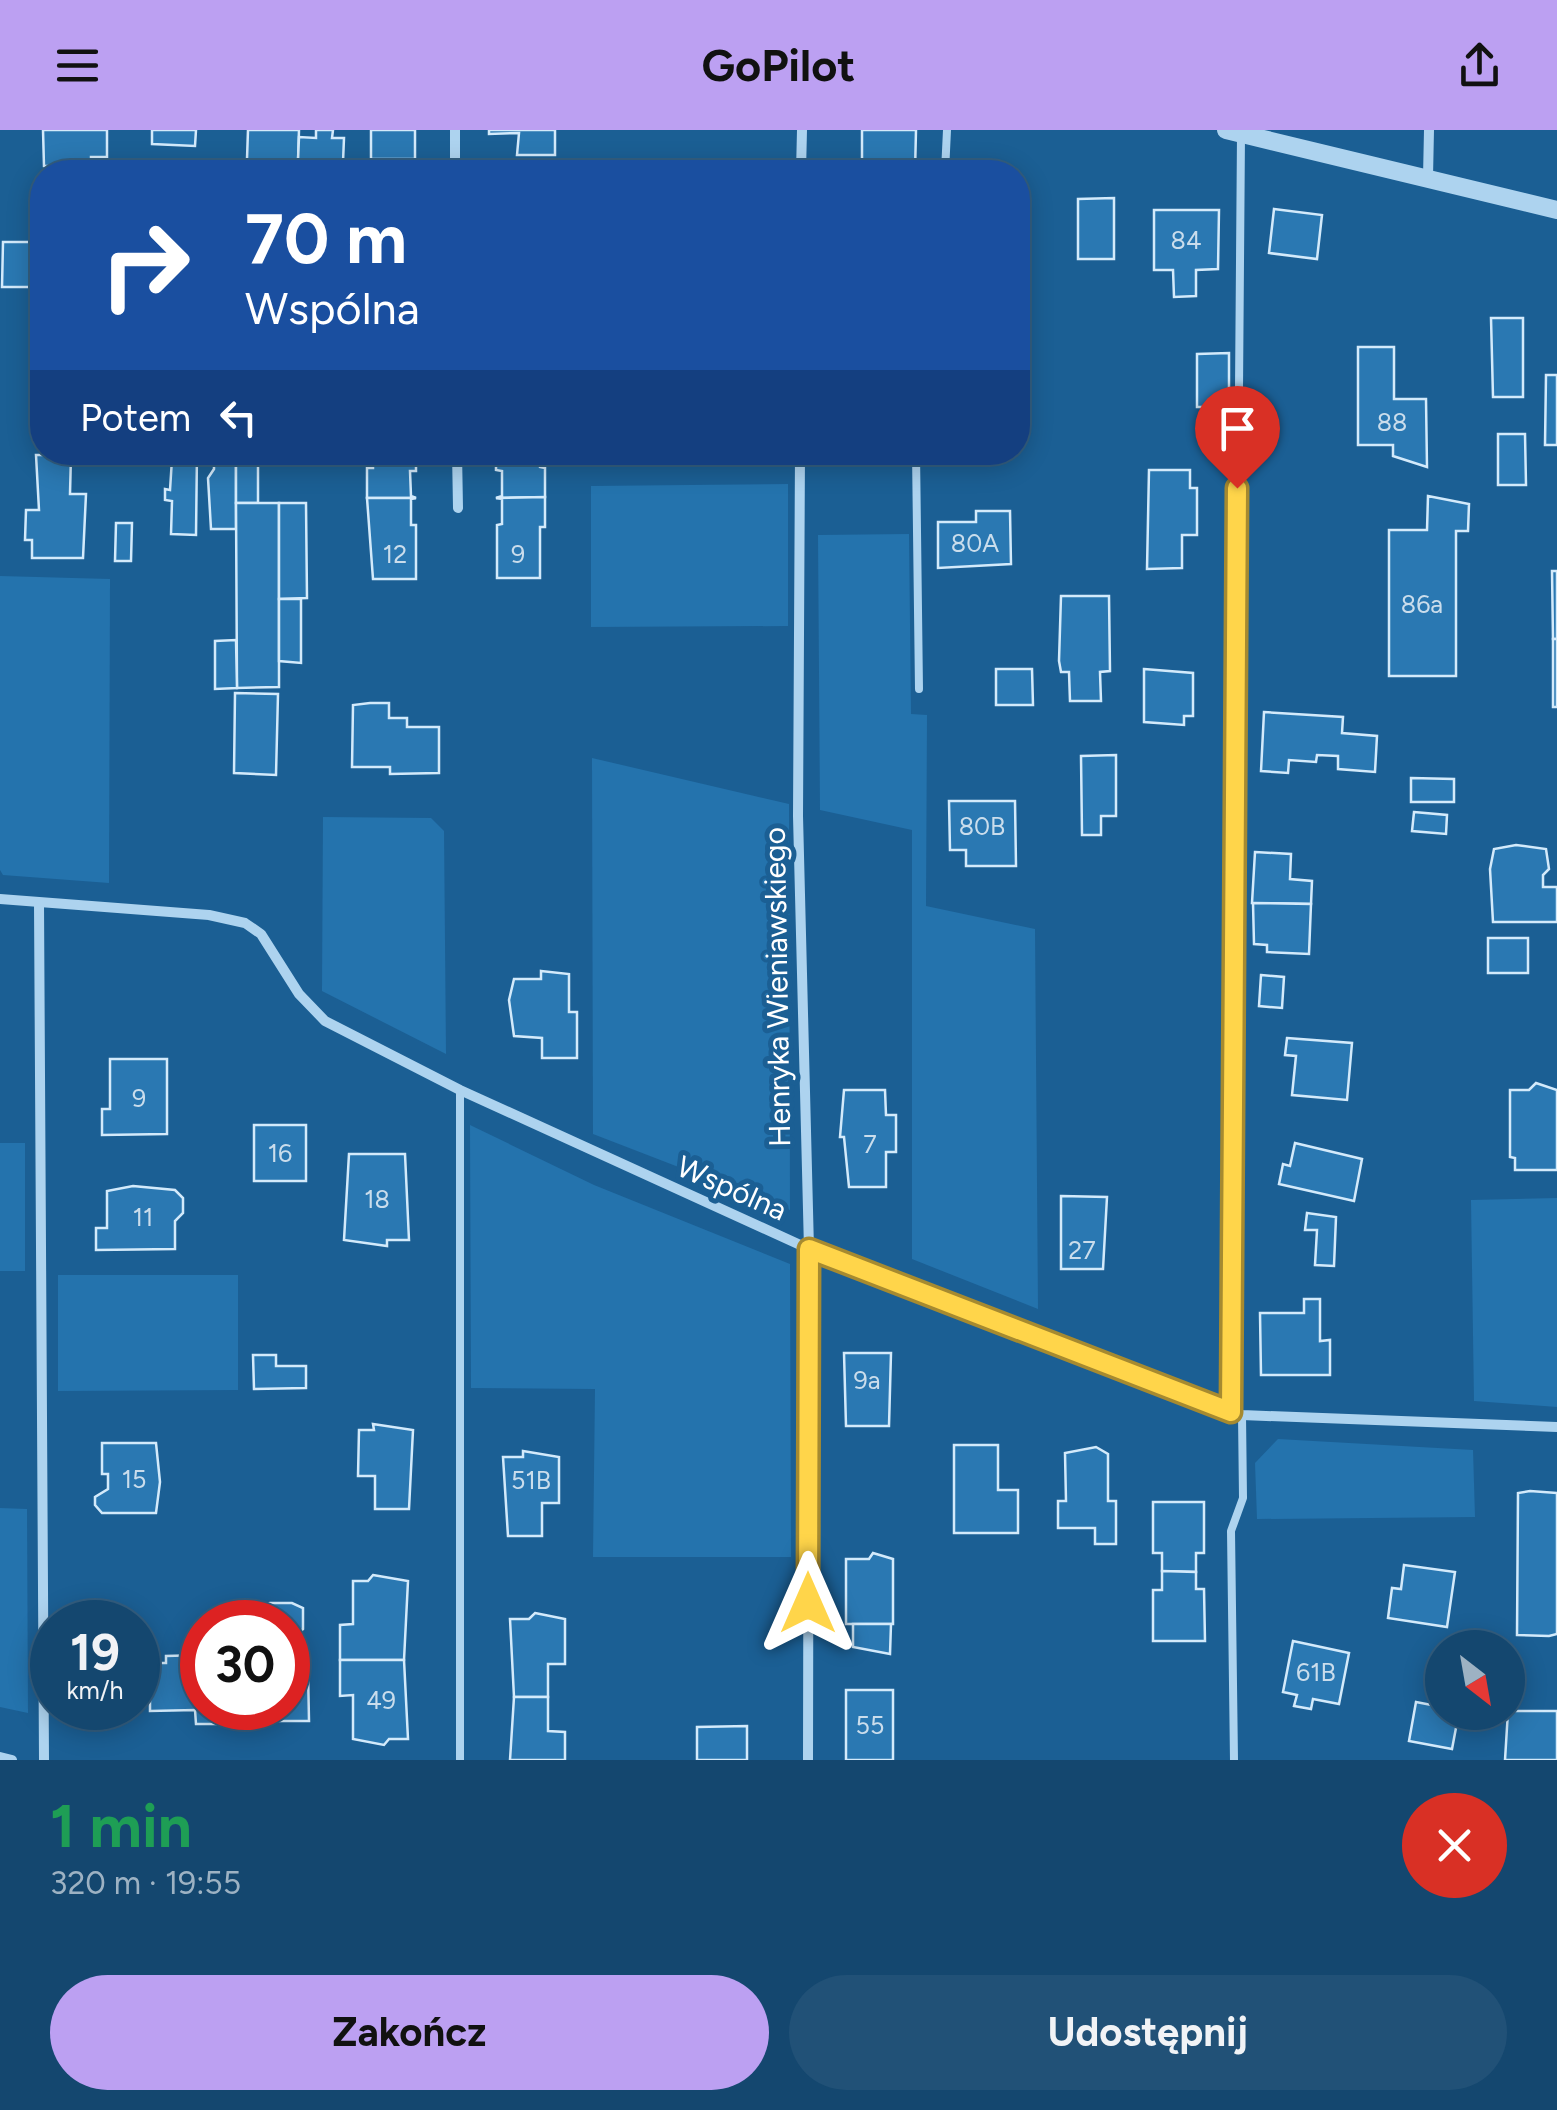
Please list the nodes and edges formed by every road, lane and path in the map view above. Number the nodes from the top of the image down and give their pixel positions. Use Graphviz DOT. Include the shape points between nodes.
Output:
graph roads {
  1 [pos="455,130"];
  2 [pos="802,130"];
  3 [pos="947,130"];
  4 [pos="1429,130"];
  5 [pos="1233,132"];
  6 [pos="455,160"];
  7 [pos="801,160"];
  8 [pos="946,160"];
  9 [pos="1428,177"];
  10 [pos="1557,210"];
  11 [pos="457,465"];
  12 [pos="800,465"];
  13 [pos="916,465"];
  14 [pos="458,508"];
  15 [pos="920,689"];
  16 [pos="0,899"];
  17 [pos="39,903"];
  18 [pos="460,1090"];
  19 [pos="809,1249"];
  20 [pos="1236,1413"];
  21 [pos="1557,1428"];
  22 [pos="0,1757"];
  23 [pos="12,1760"];
  24 [pos="44,1760"];
  25 [pos="460,1760"];
  26 [pos="808,1760"];
  27 [pos="1234,1760"];
  1 -- 6 [label="street"];
  2 -- 7 [label="street"];
  3 -- 8 [label="lane"];
  4 -- 9 [label="street"];
  5 -- 9 [label="street"];
  5 -- 20 [label="lane"];
  9 -- 10 [label="street"];
  11 -- 14 [label="street"];
  12 -- 19 [label="street, Henryka Wieniawskiego" via="798,816"];
  13 -- 15 [label="lane"];
  16 -- 17 [label="street, Wspólna"];
  17 -- 18 [label="street, Wspólna" via="244,923 262,934 325,1021"];
  17 -- 24 [label="street"];
  18 -- 19 [label="street, Wspólna"];
  18 -- 25 [label="lane"];
  19 -- 20 [label="street, Wspólna"];
  19 -- 26 [label="street, Henryka Wieniawskiego"];
  20 -- 21 [label="street, Wspólna"];
  20 -- 27 [label="lane" via="1243,1498 1231,1531"];
  22 -- 23 [label="street"];
}
